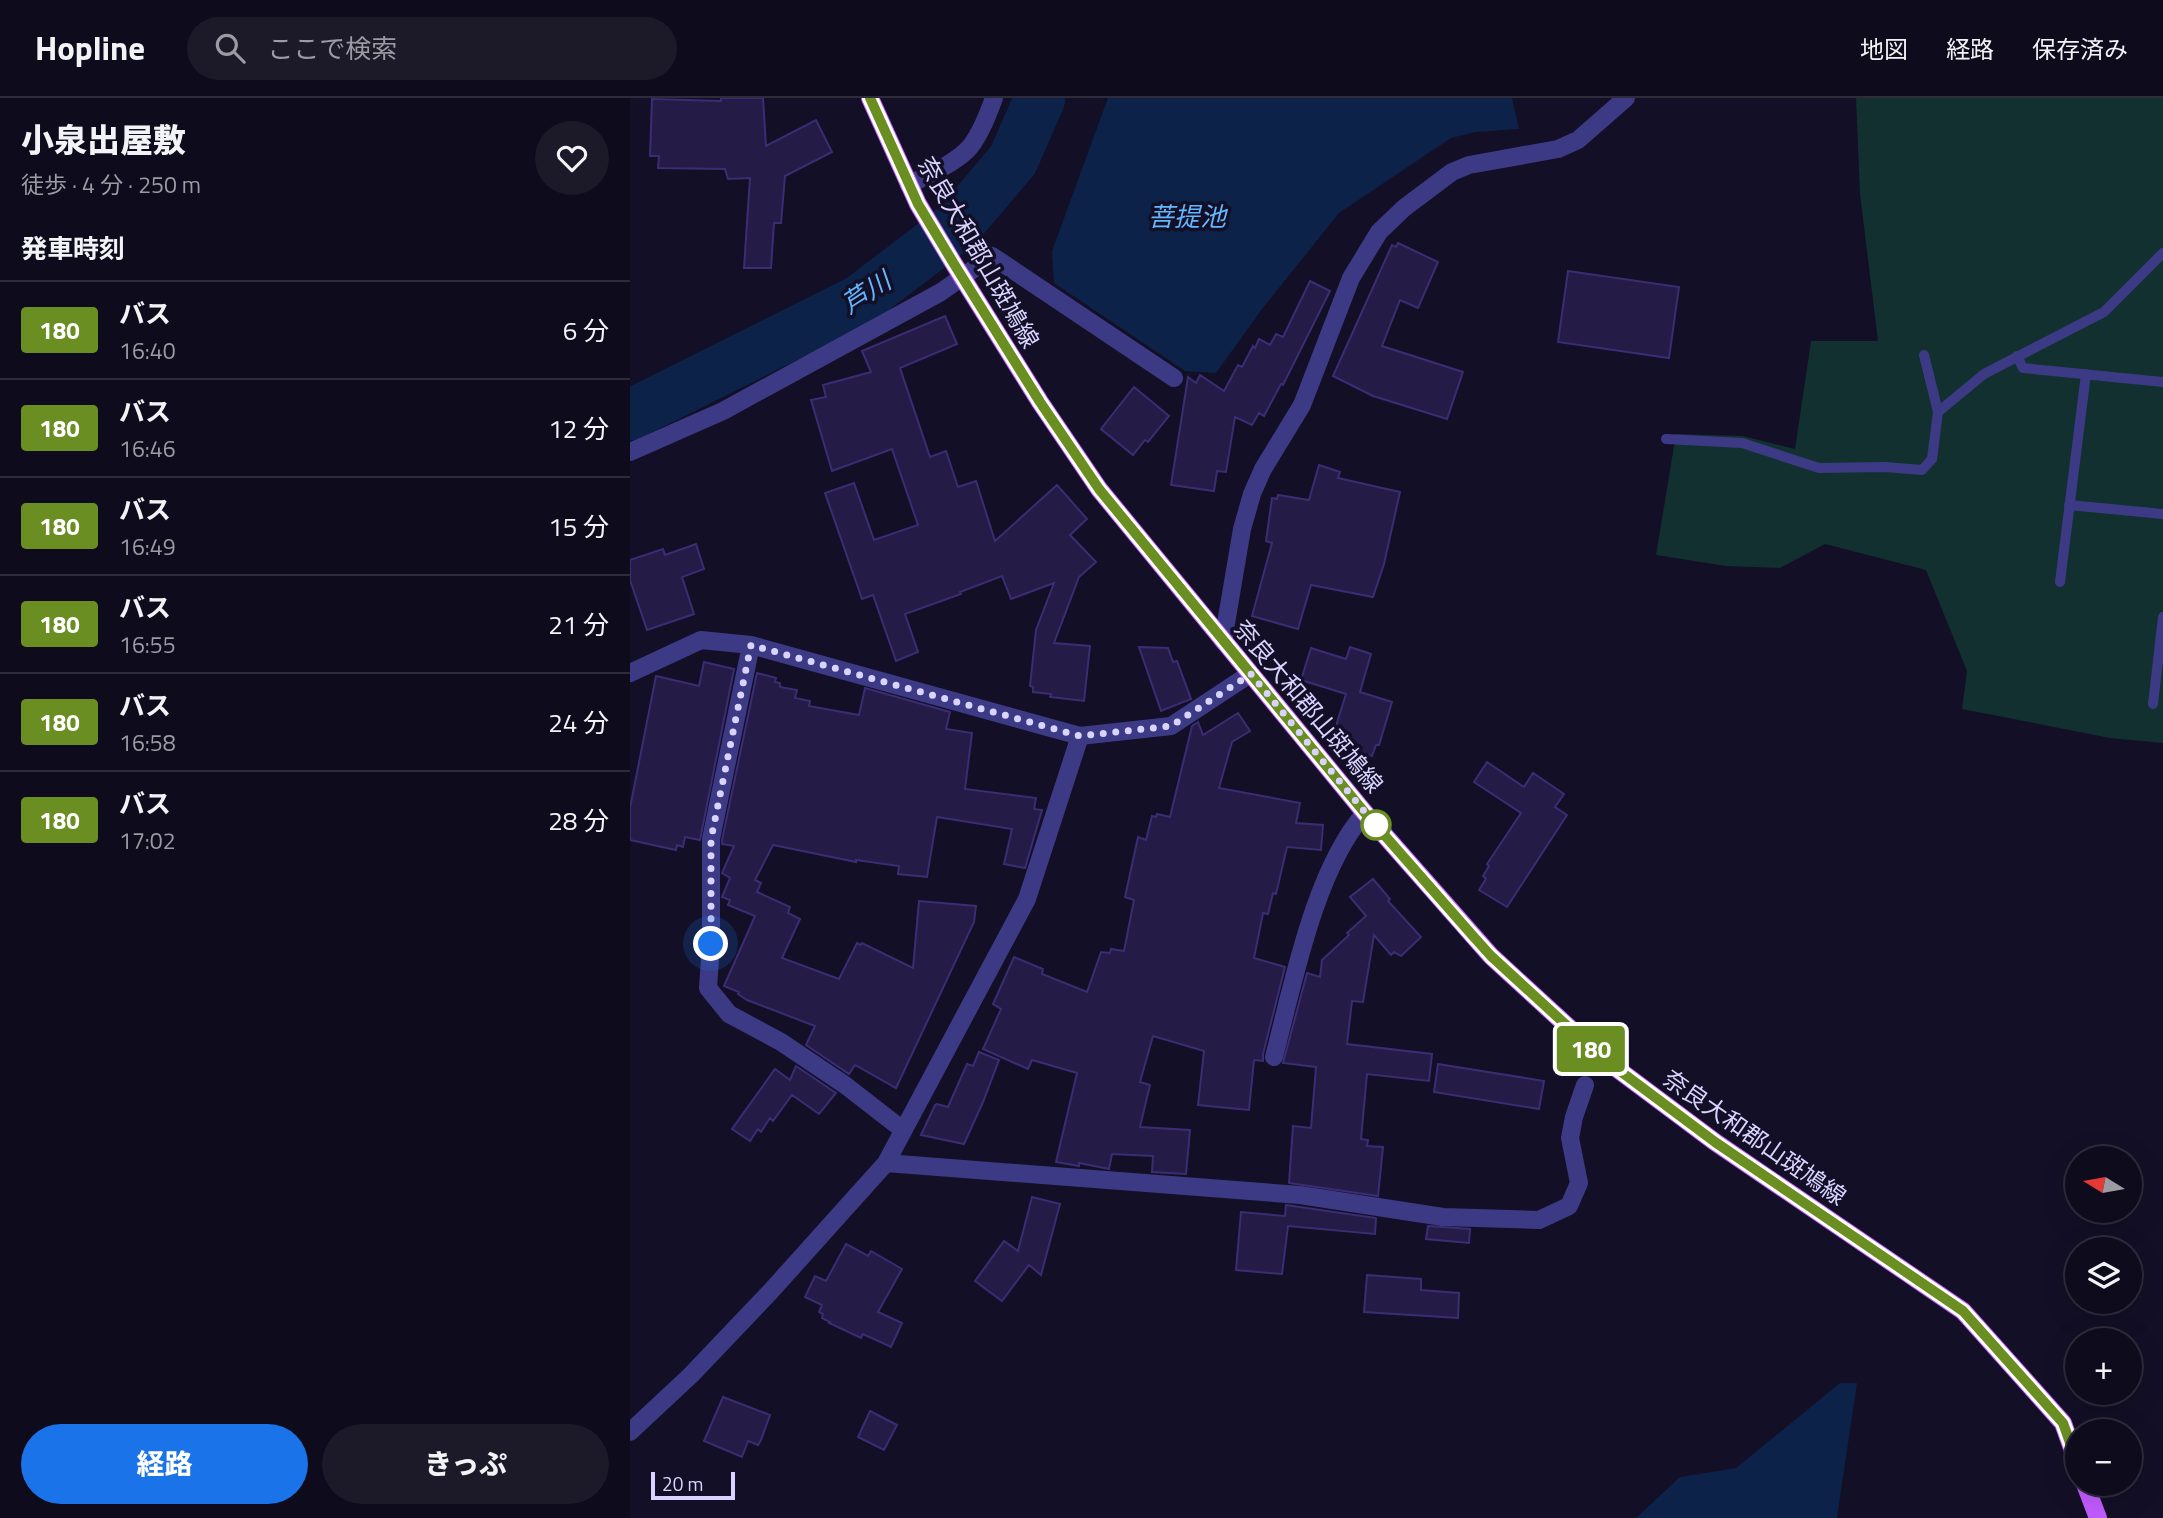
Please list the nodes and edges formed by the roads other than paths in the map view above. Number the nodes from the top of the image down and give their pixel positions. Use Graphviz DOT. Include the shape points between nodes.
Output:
graph roads {
  1 [pos="870,98"];
  2 [pos="994,98"];
  3 [pos="1626,98"];
  4 [pos="909,185"];
  5 [pos="2163,253"];
  6 [pos="958,271"];
  7 [pos="1924,355"];
  8 [pos="2017,356"];
  9 [pos="2086,374"];
  10 [pos="1174,378"];
  11 [pos="2163,382"];
  12 [pos="1938,412"];
  13 [pos="1666,439"];
  14 [pos="630,452"];
  15 [pos="2069,505"];
  16 [pos="2163,514"];
  17 [pos="2060,582"];
  18 [pos="2163,617"];
  19 [pos="1223,641"];
  20 [pos="751,645"];
  21 [pos="630,673"];
  22 [pos="1251,674"];
  23 [pos="2153,704"];
  24 [pos="1080,736"];
  25 [pos="1365,813"];
  26 [pos="1274,1057"];
  27 [pos="1585,1085"];
  28 [pos="904,1130"];
  29 [pos="886,1163"];
  30 [pos="2065,1429"];
  31 [pos="630,1432"];
  32 [pos="2090,1496"];
  33 [pos="2098,1518"];
  1 -- 4 [label="main road, 奈良大和郡山斑鳩線"];
  2 -- 4 [label="street" via="969,148"];
  3 -- 19 [label="street" via="1578,140 1558,149 1452,172 1380,232 1351,278 1302,405 1252,494"];
  4 -- 6 [label="main road, 奈良大和郡山斑鳩線"];
  5 -- 8 [label="lane" via="2105,312"];
  6 -- 10 [label="street" via="992,256"];
  6 -- 14 [label="street" via="942,292 723,411"];
  6 -- 19 [label="main road, 奈良大和郡山斑鳩線" via="1099,489"];
  7 -- 12 [label="lane"];
  8 -- 9 [label="lane" via="2023,368"];
  8 -- 12 [label="lane" via="1984,374"];
  9 -- 11 [label="lane"];
  9 -- 15 [label="lane"];
  12 -- 13 [label="lane" via="1932,459 1922,470 1819,468 1742,443"];
  15 -- 16 [label="lane"];
  15 -- 17 [label="lane"];
  18 -- 23 [label="lane"];
  19 -- 22 [label="main road, 奈良大和郡山斑鳩線"];
  20 -- 21 [label="street" via="701,639"];
  20 -- 24 [label="street"];
  20 -- 28 [label="street" via="711,839 708,988 729,1014 781,1042"];
  22 -- 24 [label="street" via="1171,726"];
  22 -- 25 [label="main road, 奈良大和郡山斑鳩線"];
  24 -- 28 [label="street" via="1027,899"];
  25 -- 26 [label="street" via="1326,880"];
  25 -- 30 [label="main road, 奈良大和郡山斑鳩線" via="1491,956 1600,1056 1715,1142 1963,1311"];
  27 -- 29 [label="street" via="1570,1138 1579,1183 1569,1206 1539,1220 1443,1217 1300,1195"];
  28 -- 29 [label="street"];
  29 -- 31 [label="street" via="771,1291"];
  32 -- 33 [label="main road"];
}
